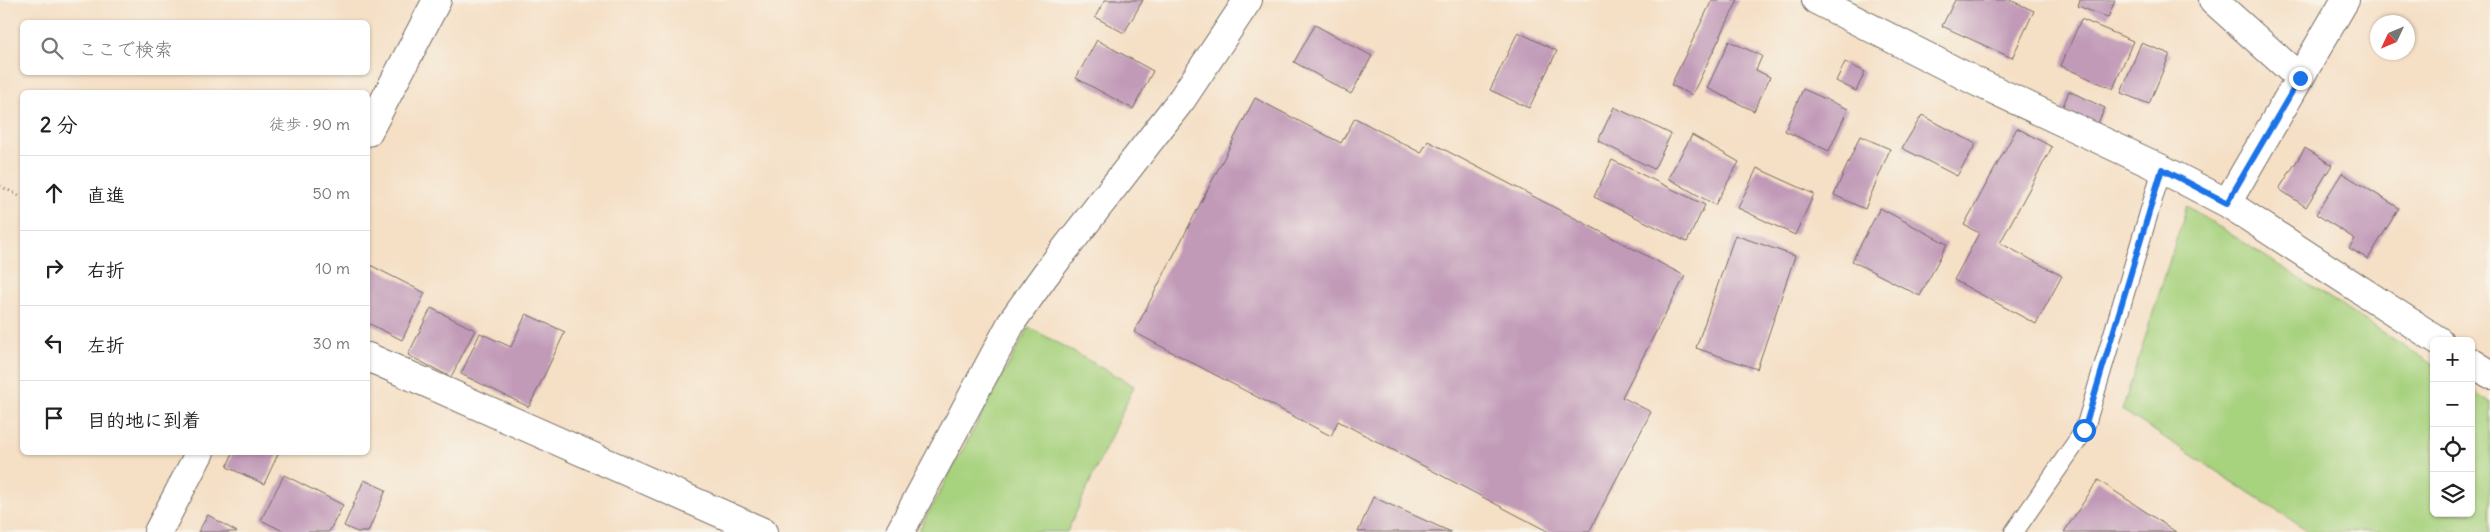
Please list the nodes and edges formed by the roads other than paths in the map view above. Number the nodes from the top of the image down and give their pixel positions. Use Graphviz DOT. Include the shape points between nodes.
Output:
graph roads {
  1 [pos="436,0"];
  2 [pos="1248,0"];
  3 [pos="1816,0"];
  4 [pos="2213,0"];
  5 [pos="2345,0"];
  6 [pos="2300,78"];
  7 [pos="370,128"];
  8 [pos="2162,169"];
  9 [pos="2227,203"];
  10 [pos="2433,337"];
  11 [pos="370,358"];
  12 [pos="2475,365"];
  13 [pos="2490,374"];
  14 [pos="198,455"];
  15 [pos="158,532"];
  16 [pos="763,532"];
  17 [pos="900,532"];
  18 [pos="2014,532"];
  1 -- 7 [label="street"];
  2 -- 17 [label="street" via="1182,99 1013,320"];
  3 -- 8 [label="street" via="1975,81"];
  4 -- 6 [label="street"];
  5 -- 6 [label="street"];
  6 -- 9 [label="street"];
  8 -- 9 [label="street"];
  8 -- 18 [label="lane" via="2084,430"];
  9 -- 10 [label="street"];
  11 -- 16 [label="street"];
  12 -- 13 [label="street"];
  14 -- 15 [label="street"];
}
